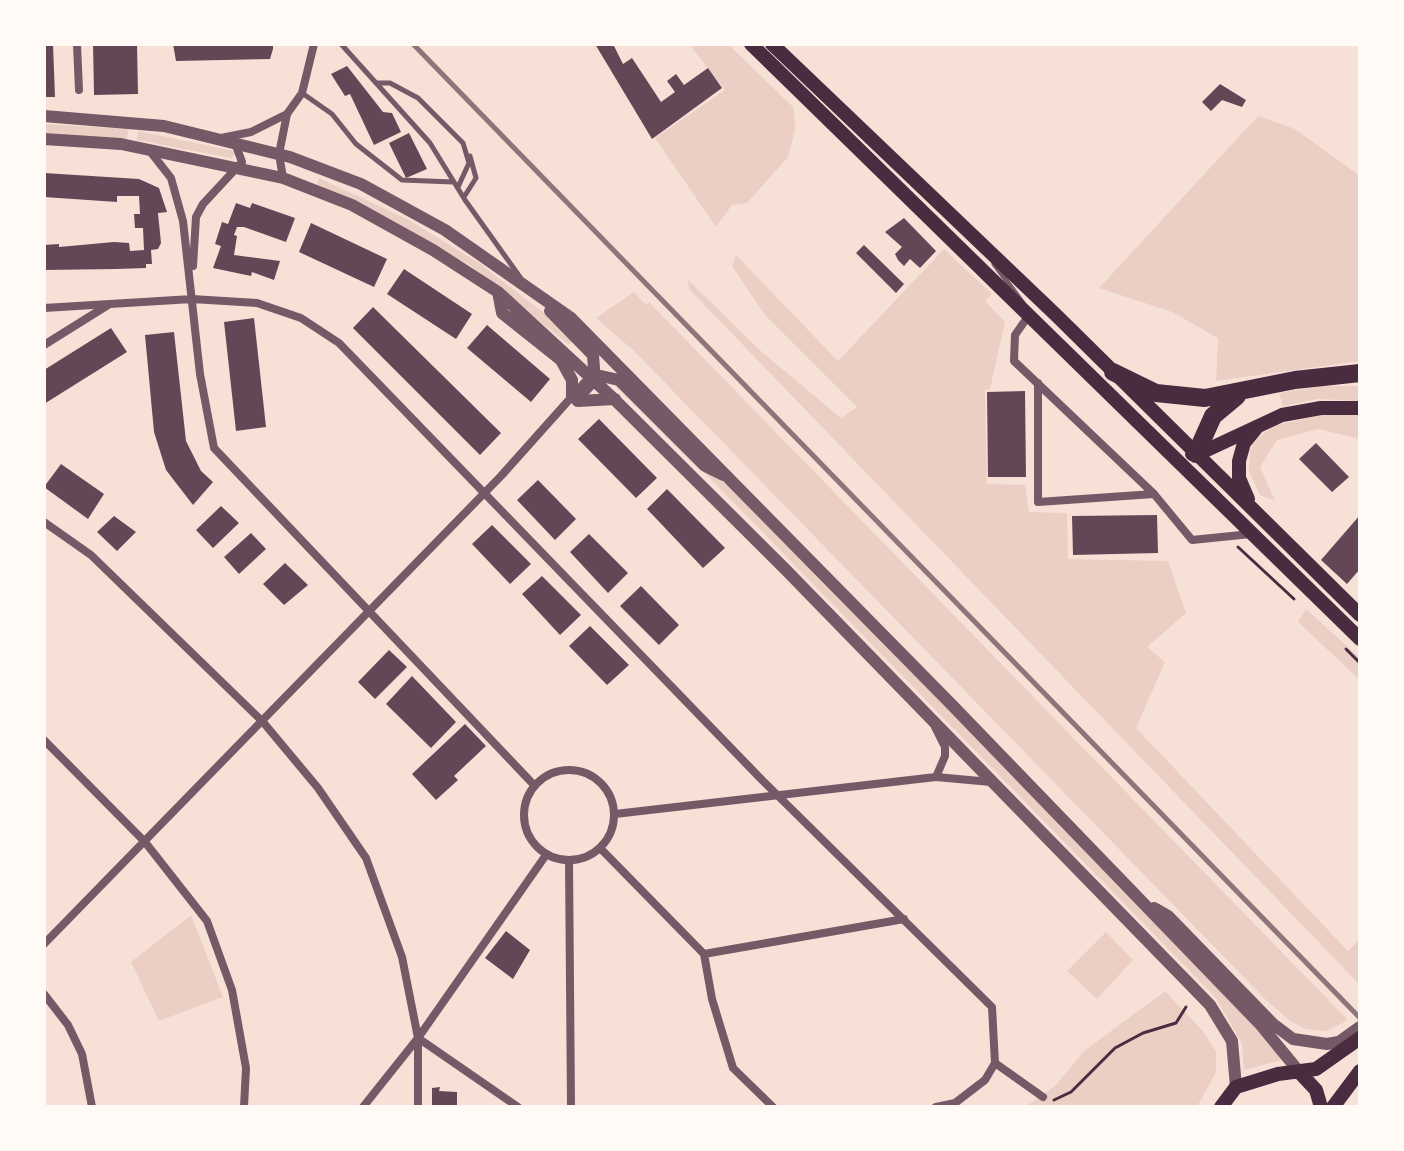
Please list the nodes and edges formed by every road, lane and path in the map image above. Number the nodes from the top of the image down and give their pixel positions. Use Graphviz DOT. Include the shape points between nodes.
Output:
graph roads {
  1 [pos="77,44"];
  2 [pos="314,44"];
  3 [pos="341,44"];
  4 [pos="751,44"];
  5 [pos="772,44"];
  6 [pos="786,57"];
  7 [pos="376,83"];
  8 [pos="79,90"];
  9 [pos="302,93"];
  10 [pos="287,114"];
  11 [pos="44,116"];
  12 [pos="832,125"];
  13 [pos="44,139"];
  14 [pos="227,140"];
  15 [pos="147,148"];
  16 [pos="279,154"];
  17 [pos="469,155"];
  18 [pos="890,156"];
  19 [pos="239,166"];
  20 [pos="283,178"];
  21 [pos="456,185"];
  22 [pos="464,197"];
  23 [pos="988,250"];
  24 [pos="502,268"];
  25 [pos="529,287"];
  26 [pos="498,292"];
  27 [pos="192,299"];
  28 [pos="111,303"];
  29 [pos="44,308"];
  30 [pos="1029,315"];
  31 [pos="44,345"];
  32 [pos="1113,372"];
  33 [pos="1354,375"];
  34 [pos="592,380"];
  35 [pos="1038,383"];
  36 [pos="1251,390"];
  37 [pos="615,400"];
  38 [pos="573,401"];
  39 [pos="1360,408"];
  40 [pos="1126,409"];
  41 [pos="1265,421"];
  42 [pos="1196,454"];
  43 [pos="733,480"];
  44 [pos="484,493"];
  45 [pos="1154,494"];
  46 [pos="1257,513"];
  47 [pos="44,522"];
  48 [pos="1251,534"];
  49 [pos="1226,536"];
  50 [pos="1277,557"];
  51 [pos="1295,599"];
  52 [pos="368,611"];
  53 [pos="1360,615"];
  54 [pos="1360,639"];
  55 [pos="1338,641"];
  56 [pos="1360,663"];
  57 [pos="263,722"];
  58 [pos="933,722"];
  59 [pos="44,740"];
  60 [pos="936,777"];
  61 [pos="991,782"];
  62 [pos="534,785"];
  63 [pos="780,798"];
  64 [pos="615,814"];
  65 [pos="145,842"];
  66 [pos="600,848"];
  67 [pos="546,855"];
  68 [pos="569,860"];
  69 [pos="1141,901"];
  70 [pos="904,919"];
  71 [pos="44,944"];
  72 [pos="704,954"];
  73 [pos="44,994"];
  74 [pos="1186,1007"];
  75 [pos="1358,1032"];
  76 [pos="418,1038"];
  77 [pos="995,1063"];
  78 [pos="1360,1071"];
  79 [pos="1301,1074"];
  80 [pos="1236,1087"];
  81 [pos="1043,1097"];
  82 [pos="92,1107"];
  83 [pos="244,1107"];
  84 [pos="363,1107"];
  85 [pos="418,1107"];
  86 [pos="518,1107"];
  87 [pos="571,1107"];
  88 [pos="773,1107"];
  89 [pos="936,1107"];
  90 [pos="1221,1107"];
  91 [pos="1321,1107"];
  92 [pos="1333,1107"];
  1 -- 8 [label="street"];
  2 -- 9 [label="street"];
  3 -- 7 [label="lane"];
  4 -- 12 [label="main road"];
  5 -- 6 [label="main road"];
  6 -- 12 [label="main road"];
  6 -- 18 [label="main road"];
  7 -- 17 [label="lane" via="390,83 418,98"];
  7 -- 21 [label="lane" via="414,122"];
  9 -- 10 [label="street"];
  9 -- 21 [label="lane" via="402,180"];
  10 -- 14 [label="street"];
  10 -- 16 [label="street"];
  11 -- 14 [label="street" via="117,120"];
  12 -- 18 [label="main road" via="850,129 868,146"];
  12 -- 30 [label="main road"];
  13 -- 15 [label="street"];
  14 -- 16 [label="street"];
  14 -- 19 [label="street" via="242,157"];
  15 -- 19 [label="street"];
  15 -- 27 [label="street" via="165,166 175,188"];
  16 -- 20 [label="street"];
  16 -- 24 [label="street" via="361,184"];
  17 -- 21 [label="lane"];
  17 -- 22 [label="lane" via="476,178"];
  18 -- 23 [label="main road"];
  19 -- 20 [label="street"];
  19 -- 27 [label="street" via="196,217"];
  20 -- 26 [label="street" via="352,205"];
  21 -- 22 [label="lane"];
  22 -- 25 [label="lane"];
  23 -- 30 [label="lane"];
  23 -- 32 [label="main road"];
  24 -- 25 [label="street"];
  24 -- 34 [label="street" via="593,355"];
  25 -- 43 [label="street" via="571,318"];
  26 -- 34 [label="street"];
  26 -- 38 [label="street" via="502,313 561,360 572,380"];
  27 -- 28 [label="street"];
  27 -- 44 [label="street" via="257,303 322,330"];
  27 -- 52 [label="street" via="214,448"];
  28 -- 29 [label="street"];
  28 -- 31 [label="street"];
  30 -- 35 [label="street" via="1015,335 1014,361"];
  30 -- 40 [label="main road"];
  32 -- 36 [label="highway" via="1171,397"];
  32 -- 42 [label="main road"];
  33 -- 36 [label="highway"];
  34 -- 37 [label="street"];
  34 -- 38 [label="street"];
  34 -- 43 [label="street" via="619,380 705,466"];
  35 -- 45 [label="street"];
  35 -- 45 [label="street" via="1038,502"];
  36 -- 42 [label="highway" via="1213,416"];
  37 -- 38 [label="street"];
  37 -- 58 [label="street"];
  38 -- 44 [label="street"];
  39 -- 41 [label="main road" via="1302,410"];
  40 -- 42 [label="main road" via="1181,451"];
  40 -- 48 [label="main road"];
  41 -- 42 [label="main road"];
  41 -- 46 [label="main road" via="1248,435 1239,461 1242,487"];
  42 -- 46 [label="main road"];
  42 -- 50 [label="main road" via="1203,473 1246,512"];
  43 -- 69 [label="street"];
  44 -- 52 [label="street"];
  44 -- 63 [label="street"];
  45 -- 49 [label="street" via="1192,540"];
  46 -- 53 [label="main road"];
  47 -- 57 [label="street" via="91,555"];
  48 -- 49 [label="street"];
  48 -- 50 [label="main road"];
  49 -- 51 [label="path"];
  50 -- 54 [label="main road"];
  52 -- 57 [label="street"];
  52 -- 62 [label="street"];
  55 -- 56 [label="path"];
  57 -- 65 [label="street"];
  57 -- 76 [label="street" via="366,858 402,957"];
  58 -- 60 [label="street" via="945,747"];
  58 -- 61 [label="street"];
  59 -- 65 [label="street"];
  60 -- 61 [label="street"];
  60 -- 63 [label="street"];
  61 -- 80 [label="street" via="1210,1005 1232,1041"];
  62 -- 64 [label="street" via="546,775 577,770 604,785"];
  62 -- 67 [label="street" via="523,810 524,823 528,836"];
  63 -- 64 [label="street"];
  63 -- 70 [label="street"];
  64 -- 66 [label="street"];
  65 -- 71 [label="street"];
  65 -- 83 [label="street" via="207,921 232,990 246,1068"];
  66 -- 68 [label="street"];
  66 -- 72 [label="street"];
  67 -- 68 [label="street"];
  67 -- 76 [label="street"];
  68 -- 87 [label="street"];
  69 -- 75 [label="street" via="1168,916 1293,1039 1327,1044"];
  69 -- 79 [label="street"];
  70 -- 72 [label="street"];
  70 -- 77 [label="street" via="992,1007"];
  72 -- 88 [label="street" via="733,1068"];
  73 -- 82 [label="street" via="82,1054"];
  74 -- 81 [label="path" via="1176,1023 1115,1048 1060,1099"];
  75 -- 79 [label="main road" via="1327,1064"];
  76 -- 84 [label="street"];
  76 -- 85 [label="street"];
  76 -- 86 [label="street"];
  77 -- 81 [label="street"];
  77 -- 89 [label="street" via="985,1080 955,1103"];
  78 -- 92 [label="main road"];
  79 -- 80 [label="main road" via="1278,1074"];
  79 -- 91 [label="main road" via="1316,1090"];
  80 -- 90 [label="main road"];
}
